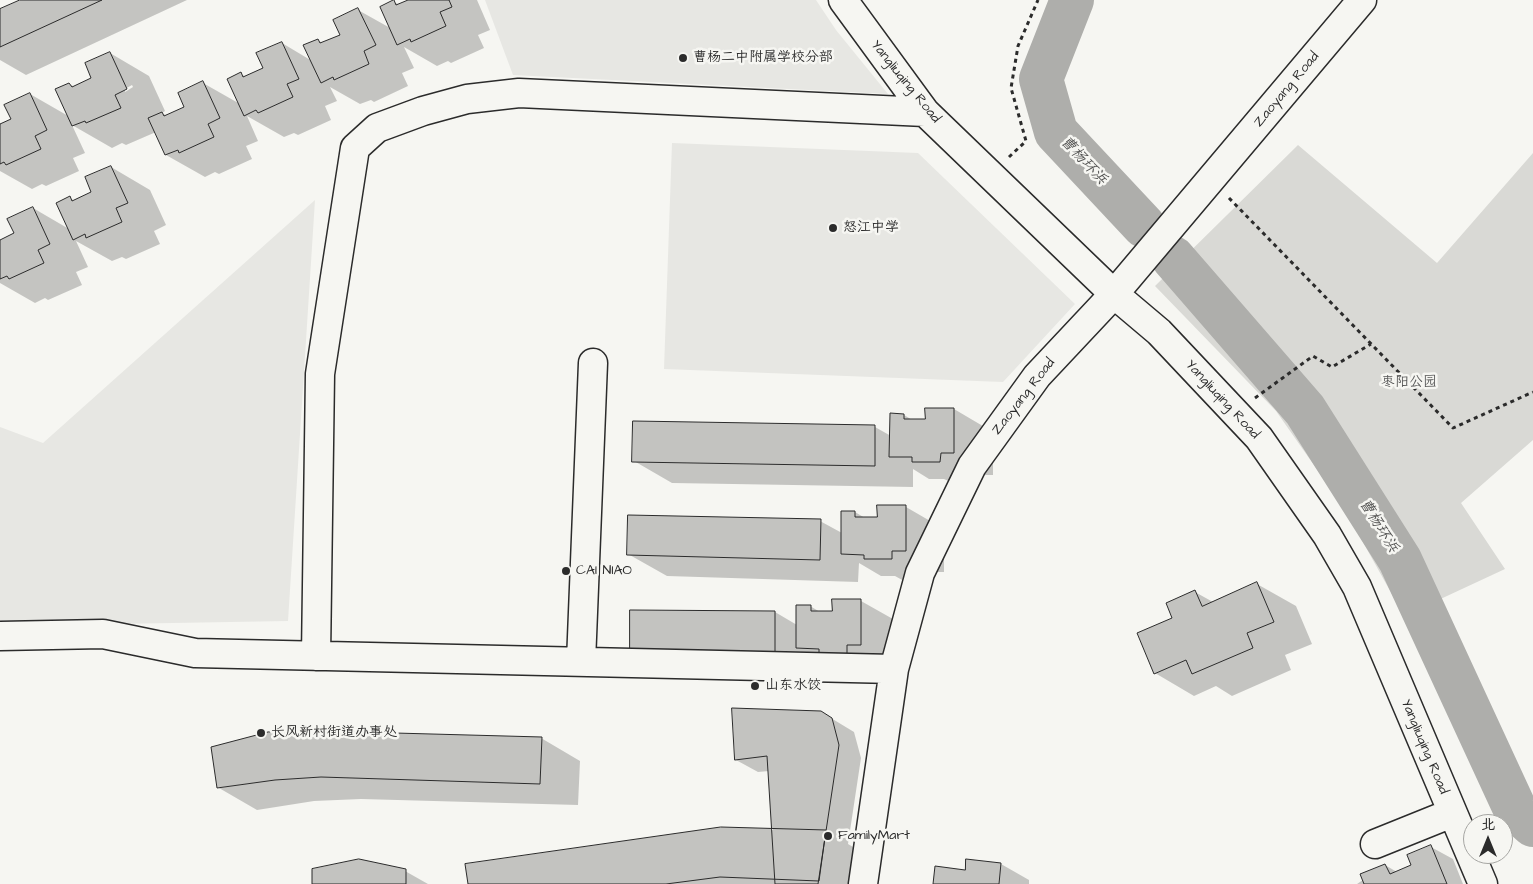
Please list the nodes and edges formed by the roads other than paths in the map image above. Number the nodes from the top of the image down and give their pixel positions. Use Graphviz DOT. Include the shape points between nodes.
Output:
graph roads {
  1 [pos="843,0"];
  2 [pos="1362,0"];
  3 [pos="926,112"];
  4 [pos="1114,294"];
  5 [pos="593,363"];
  6 [pos="0,636"];
  7 [pos="316,656"];
  8 [pos="581,662"];
  9 [pos="894,669"];
  10 [pos="1452,812"];
  11 [pos="1375,844"];
  12 [pos="863,884"];
  13 [pos="1483,884"];
  1 -- 3 [label="street, Yangliuqing Road"];
  2 -- 4 [label="street, Zaoyang Road"];
  3 -- 4 [label="street, Yangliuqing Road"];
  3 -- 7 [label="street" via="520,93 467,99 377,128 355,148 320,374"];
  4 -- 9 [label="street, Zaoyang Road" via="1037,376 972,466 920,573"];
  4 -- 10 [label="street, Yangliuqing Road" via="1159,332 1259,438 1327,535 1357,588"];
  5 -- 8 [label="street"];
  6 -- 7 [label="street" via="103,634 195,653"];
  7 -- 8 [label="street"];
  8 -- 9 [label="street"];
  9 -- 12 [label="street, Zaoyang Road"];
  10 -- 11 [label="street"];
  10 -- 13 [label="street, Yangliuqing Road"];
}
